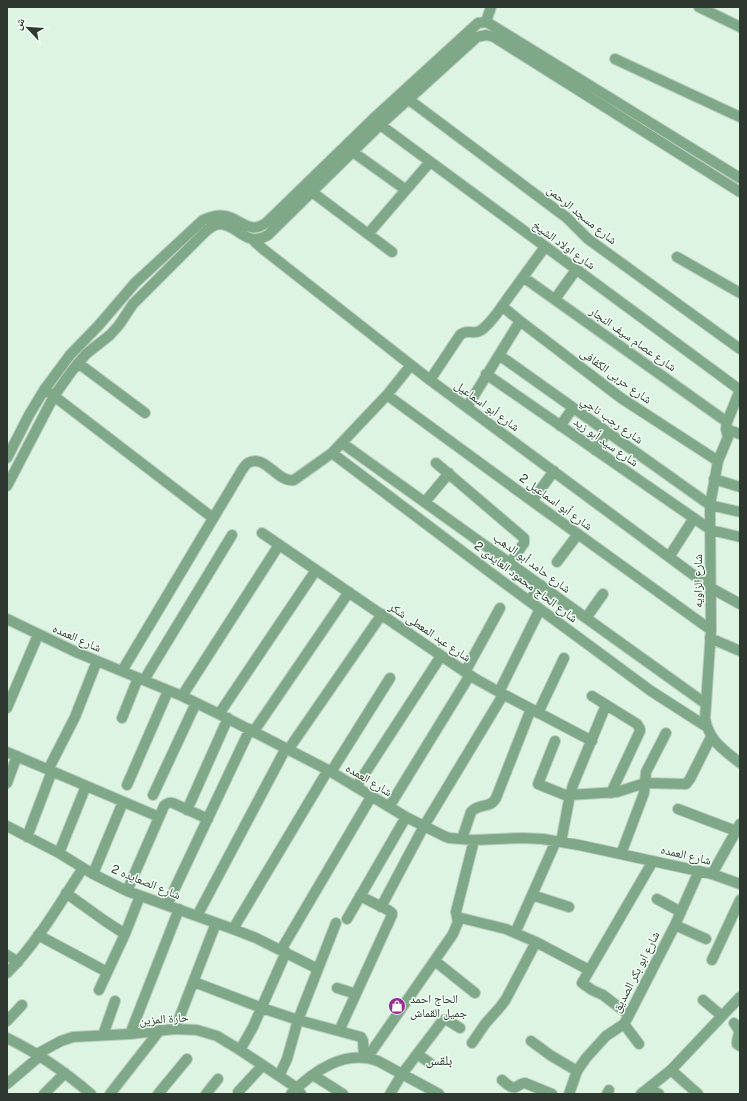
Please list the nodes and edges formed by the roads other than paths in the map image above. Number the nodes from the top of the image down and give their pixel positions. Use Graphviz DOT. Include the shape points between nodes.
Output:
graph roads {
  1 [pos="491,7"];
  2 [pos="699,7"];
  3 [pos="486,22"];
  4 [pos="740,27"];
  5 [pos="615,59"];
  6 [pos="408,99"];
  7 [pos="740,118"];
  8 [pos="376,122"];
  9 [pos="670,135"];
  10 [pos="663,144"];
  11 [pos="353,152"];
  12 [pos="430,162"];
  13 [pos="740,178"];
  14 [pos="406,190"];
  15 [pos="312,192"];
  16 [pos="740,192"];
  17 [pos="226,220"];
  18 [pos="368,234"];
  19 [pos="253,239"];
  20 [pos="545,247"];
  21 [pos="392,252"];
  22 [pos="168,253"];
  23 [pos="677,257"];
  24 [pos="177,260"];
  25 [pos="576,270"];
  26 [pos="523,277"];
  27 [pos="740,293"];
  28 [pos="555,299"];
  29 [pos="502,306"];
  30 [pos="520,321"];
  31 [pos="740,350"];
  32 [pos="499,355"];
  33 [pos="78,364"];
  34 [pos="411,365"];
  35 [pos="486,374"];
  36 [pos="430,380"];
  37 [pos="44,390"];
  38 [pos="740,393"];
  39 [pos="387,395"];
  40 [pos="54,396"];
  41 [pos="466,408"];
  42 [pos="573,408"];
  43 [pos="145,413"];
  44 [pos="560,426"];
  45 [pos="727,426"];
  46 [pos="607,432"];
  47 [pos="740,434"];
  48 [pos="342,443"];
  49 [pos="595,450"];
  50 [pos="332,453"];
  51 [pos="7,458"];
  52 [pos="718,461"];
  53 [pos="436,463"];
  54 [pos="554,471"];
  55 [pos="449,474"];
  56 [pos="714,479"];
  57 [pos="7,486"];
  58 [pos="740,487"];
  59 [pos="532,501"];
  60 [pos="425,502"];
  61 [pos="710,505"];
  62 [pos="740,512"];
  63 [pos="213,518"];
  64 [pos="694,518"];
  65 [pos="711,530"];
  66 [pos="262,533"];
  67 [pos="578,534"];
  68 [pos="232,535"];
  69 [pos="740,537"];
  70 [pos="279,545"];
  71 [pos="669,557"];
  72 [pos="557,562"];
  73 [pos="510,563"];
  74 [pos="316,570"];
  75 [pos="541,585"];
  76 [pos="711,588"];
  77 [pos="348,592"];
  78 [pos="603,594"];
  79 [pos="739,600"];
  80 [pos="529,601"];
  81 [pos="500,608"];
  82 [pos="540,609"];
  83 [pos="382,614"];
  84 [pos="586,618"];
  85 [pos="8,624"];
  86 [pos="38,634"];
  87 [pos="711,634"];
  88 [pos="740,652"];
  89 [pos="441,656"];
  90 [pos="564,658"];
  91 [pos="97,662"];
  92 [pos="122,672"];
  93 [pos="468,673"];
  94 [pos="390,678"];
  95 [pos="141,679"];
  96 [pos="168,691"];
  97 [pos="501,693"];
  98 [pos="182,696"];
  99 [pos="592,696"];
  100 [pos="196,703"];
  101 [pos="706,704"];
  102 [pos="606,705"];
  103 [pos="7,708"];
  104 [pos="534,711"];
  105 [pos="219,714"];
  106 [pos="122,718"];
  107 [pos="228,718"];
  108 [pos="252,730"];
  109 [pos="709,732"];
  110 [pos="666,733"];
  111 [pos="555,741"];
  112 [pos="592,741"];
  113 [pos="287,749"];
  114 [pos="7,752"];
  115 [pos="17,756"];
  116 [pos="740,763"];
  117 [pos="50,770"];
  118 [pos="330,771"];
  119 [pos="7,783"];
  120 [pos="645,783"];
  121 [pos="127,785"];
  122 [pos="86,786"];
  123 [pos="356,787"];
  124 [pos="611,793"];
  125 [pos="153,795"];
  126 [pos="371,796"];
  127 [pos="570,796"];
  128 [pos="123,802"];
  129 [pos="390,807"];
  130 [pos="678,809"];
  131 [pos="188,810"];
  132 [pos="159,817"];
  133 [pos="406,817"];
  134 [pos="208,819"];
  135 [pos="7,826"];
  136 [pos="424,826"];
  137 [pos="738,828"];
  138 [pos="28,837"];
  139 [pos="462,839"];
  140 [pos="474,840"];
  141 [pos="558,842"];
  142 [pos="59,854"];
  143 [pos="621,854"];
  144 [pos="653,861"];
  145 [pos="83,868"];
  146 [pos="699,871"];
  147 [pos="92,874"];
  148 [pos="712,874"];
  149 [pos="740,884"];
  150 [pos="126,891"];
  151 [pos="66,893"];
  152 [pos="532,895"];
  153 [pos="140,896"];
  154 [pos="360,896"];
  155 [pos="656,899"];
  156 [pos="740,900"];
  157 [pos="167,905"];
  158 [pos="381,907"];
  159 [pos="569,907"];
  160 [pos="179,910"];
  161 [pos="681,912"];
  162 [pos="197,916"];
  163 [pos="457,917"];
  164 [pos="346,919"];
  165 [pos="216,923"];
  166 [pos="336,923"];
  167 [pos="675,925"];
  168 [pos="233,929"];
  169 [pos="515,933"];
  170 [pos="125,934"];
  171 [pos="38,935"];
  172 [pos="706,939"];
  173 [pos="536,942"];
  174 [pos="284,951"];
  175 [pos="7,955"];
  176 [pos="435,960"];
  177 [pos="712,960"];
  178 [pos="18,962"];
  179 [pos="318,968"];
  180 [pos="589,970"];
  181 [pos="107,972"];
  182 [pos="7,973"];
  183 [pos="194,982"];
  184 [pos="337,988"];
  185 [pos="99,990"];
  186 [pos="475,993"];
  187 [pos="356,994"];
  188 [pos="740,997"];
  189 [pos="703,1000"];
  190 [pos="115,1001"];
  191 [pos="22,1005"];
  192 [pos="262,1008"];
  193 [pos="722,1016"];
  194 [pos="626,1019"];
  195 [pos="298,1020"];
  196 [pos="7,1021"];
  197 [pos="734,1023"];
  198 [pos="460,1028"];
  199 [pos="175,1029"];
  200 [pos="160,1030"];
  201 [pos="339,1031"];
  202 [pos="130,1034"];
  203 [pos="103,1035"];
  204 [pos="7,1038"];
  205 [pos="531,1040"];
  206 [pos="472,1043"];
  207 [pos="639,1044"];
  208 [pos="740,1046"];
  209 [pos="240,1050"];
  210 [pos="417,1054"];
  211 [pos="38,1055"];
  212 [pos="365,1058"];
  213 [pos="187,1059"];
  214 [pos="430,1062"];
  215 [pos="263,1065"];
  216 [pos="671,1070"];
  217 [pos="578,1071"];
  218 [pos="65,1073"];
  219 [pos="402,1074"];
  220 [pos="313,1075"];
  221 [pos="279,1076"];
  222 [pos="218,1079"];
  223 [pos="502,1080"];
  224 [pos="7,1084"];
  225 [pos="645,1091"];
  226 [pos="238,1092"];
  227 [pos="296,1092"];
  228 [pos="44,1094"];
  229 [pos="90,1094"];
  230 [pos="110,1094"];
  231 [pos="158,1094"];
  232 [pos="206,1094"];
  233 [pos="344,1094"];
  234 [pos="390,1094"];
  235 [pos="438,1094"];
  236 [pos="552,1094"];
  237 [pos="569,1094"];
  238 [pos="659,1094"];
  239 [pos="698,1094"];
  1 -- 3 [label="street"];
  2 -- 4 [label="street"];
  3 -- 8 [label="street" via="475,25"];
  3 -- 9 [label="street"];
  5 -- 7 [label="street"];
  6 -- 8 [label="street"];
  6 -- 10 [label="street" via="477,37 486,35 494,37"];
  6 -- 31 [label="street, شارع مسجد الرحمن" via="559,212 588,239"];
  8 -- 11 [label="street"];
  8 -- 12 [label="street, شارع اولاد الشيخ"];
  8 -- 17 [label="street" via="260,228"];
  9 -- 10 [label="street"];
  9 -- 13 [label="street"];
  10 -- 16 [label="street"];
  11 -- 14 [label="street"];
  11 -- 15 [label="street"];
  12 -- 14 [label="street"];
  12 -- 20 [label="street, شارع اولاد الشيخ"];
  14 -- 18 [label="street"];
  15 -- 18 [label="street"];
  15 -- 19 [label="street" via="268,235"];
  17 -- 19 [label="street, شارع أبو اسماعيل" via="248,238"];
  17 -- 22 [label="street" via="218,215 203,220"];
  17 -- 24 [label="street" via="208,229"];
  18 -- 21 [label="street"];
  19 -- 34 [label="street, شارع أبو اسماعيل"];
  20 -- 25 [label="street, شارع اولاد الشيخ"];
  20 -- 26 [label="street"];
  22 -- 24 [label="street"];
  22 -- 37 [label="street" via="135,283 70,355"];
  23 -- 27 [label="street"];
  24 -- 33 [label="street" via="133,304 110,335 86,354"];
  25 -- 28 [label="street"];
  25 -- 38 [label="street, شارع اولاد الشيخ"];
  26 -- 28 [label="street, شارع عصام سيف النجار"];
  26 -- 29 [label="street"];
  28 -- 45 [label="street, شارع عصام سيف النجار"];
  29 -- 30 [label="street, شارع حربى الكفافى"];
  29 -- 36 [label="street" via="480,331 463,332"];
  30 -- 32 [label="street"];
  30 -- 52 [label="street, شارع حربى الكفافى" via="621,398"];
  32 -- 35 [label="street"];
  32 -- 42 [label="street, شارع رجب ناجي"];
  33 -- 40 [label="street"];
  33 -- 43 [label="street"];
  34 -- 36 [label="street, شارع أبو اسماعيل"];
  34 -- 39 [label="street"];
  35 -- 41 [label="street"];
  35 -- 44 [label="street, شارع سيد أبو زيد"];
  36 -- 41 [label="street, شارع أبو اسماعيل"];
  37 -- 40 [label="street"];
  37 -- 51 [label="street"];
  38 -- 45 [label="street, شارع الزاويه"];
  39 -- 48 [label="street"];
  39 -- 59 [label="street, شارع أبو اسماعيل 2"];
  40 -- 57 [label="street"];
  40 -- 63 [label="street"];
  41 -- 54 [label="street, شارع أبو اسماعيل"];
  42 -- 44 [label="street"];
  42 -- 46 [label="street, شارع رجب ناجي"];
  44 -- 49 [label="street, شارع سيد أبو زيد"];
  45 -- 47 [label="street, شارع عصام سيف النجار"];
  45 -- 52 [label="street, شارع الزاويه" via="728,437"];
  46 -- 49 [label="street"];
  46 -- 61 [label="street, شارع رجب ناجي"];
  48 -- 50 [label="street"];
  48 -- 60 [label="street, شارع حامد أبو الدهب"];
  49 -- 64 [label="street, شارع سيد أبو زيد"];
  50 -- 63 [label="street" via="300,477 290,481 262,462 255,460 248,463"];
  50 -- 80 [label="street, شارع الحاج محمود العايدى 2"];
  52 -- 56 [label="street, شارع الزاويه"];
  53 -- 55 [label="street"];
  54 -- 59 [label="street"];
  54 -- 71 [label="street, شارع أبو اسماعيل"];
  55 -- 60 [label="street"];
  55 -- 73 [label="street" via="524,538 524,543"];
  56 -- 58 [label="street"];
  56 -- 61 [label="street, شارع الزاويه"];
  59 -- 67 [label="street, شارع أبو اسماعيل 2"];
  60 -- 73 [label="street, شارع حامد أبو الدهب"];
  61 -- 62 [label="street"];
  61 -- 65 [label="street, شارع الزاويه"];
  63 -- 92 [label="street"];
  64 -- 65 [label="street, شارع سيد أبو زيد"];
  64 -- 71 [label="street"];
  65 -- 69 [label="street"];
  65 -- 76 [label="street, شارع الزاويه"];
  66 -- 70 [label="street, شارع عبد المعطى شكر"];
  67 -- 72 [label="street"];
  67 -- 87 [label="street, شارع أبو اسماعيل 2"];
  68 -- 95 [label="street"];
  70 -- 74 [label="street, شارع عبد المعطى شكر"];
  70 -- 98 [label="street"];
  71 -- 76 [label="street, شارع أبو اسماعيل"];
  73 -- 75 [label="street, شارع حامد أبو الدهب"];
  74 -- 77 [label="street, شارع عبد المعطى شكر"];
  74 -- 105 [label="street"];
  75 -- 80 [label="street"];
  75 -- 84 [label="street, شارع حامد أبو الدهب"];
  76 -- 79 [label="street, شارع أبو اسماعيل"];
  76 -- 87 [label="street, شارع الزاويه"];
  77 -- 83 [label="street, شارع عبد المعطى شكر"];
  77 -- 108 [label="street"];
  78 -- 84 [label="street"];
  80 -- 82 [label="street, شارع الحاج محمود العايدى 2"];
  81 -- 93 [label="street"];
  82 -- 97 [label="street"];
  82 -- 109 [label="street, شارع الحاج محمود العايدى 2"];
  83 -- 89 [label="street, شارع عبد المعطى شكر"];
  83 -- 113 [label="street"];
  84 -- 101 [label="street, شارع حامد أبو الدهب"];
  85 -- 86 [label="street, شارع العمده"];
  86 -- 91 [label="street, شارع العمده"];
  86 -- 103 [label="street"];
  87 -- 88 [label="street, شارع أبو اسماعيل 2"];
  87 -- 101 [label="street, شارع الزاويه"];
  89 -- 93 [label="street, شارع عبد المعطى شكر"];
  89 -- 123 [label="street"];
  90 -- 104 [label="street"];
  91 -- 92 [label="street, شارع العمده"];
  91 -- 117 [label="street"];
  92 -- 95 [label="street, شارع العمده"];
  93 -- 97 [label="street, شارع عبد المعطى شكر"];
  93 -- 129 [label="street"];
  94 -- 118 [label="street"];
  95 -- 96 [label="street, شارع العمده"];
  95 -- 106 [label="street"];
  96 -- 98 [label="street, شارع العمده"];
  96 -- 121 [label="street"];
  97 -- 104 [label="street, شارع عبد المعطى شكر"];
  97 -- 136 [label="street"];
  98 -- 100 [label="street, شارع العمده"];
  99 -- 102 [label="street"];
  100 -- 105 [label="street, شارع العمده"];
  100 -- 125 [label="street"];
  101 -- 109 [label="street, شارع الزاويه" via="705,718"];
  102 -- 112 [label="street"];
  102 -- 124 [label="street" via="637,724 640,729"];
  104 -- 112 [label="street, شارع عبد المعطى شكر"];
  104 -- 139 [label="street" via="496,798 491,804 478,807 471,812"];
  105 -- 107 [label="street, شارع العمده"];
  107 -- 108 [label="street, شارع العمده"];
  107 -- 131 [label="street"];
  108 -- 113 [label="street, شارع العمده"];
  108 -- 134 [label="street"];
  109 -- 116 [label="street" via="717,744"];
  109 -- 120 [label="street" via="688,782"];
  110 -- 120 [label="street" via="646,772"];
  111 -- 127 [label="street" via="538,784"];
  112 -- 127 [label="street"];
  113 -- 118 [label="street, شارع العمده"];
  113 -- 162 [label="street"];
  114 -- 115 [label="street"];
  115 -- 117 [label="street"];
  115 -- 119 [label="street"];
  117 -- 122 [label="street"];
  117 -- 138 [label="street"];
  118 -- 123 [label="street, شارع العمده"];
  118 -- 168 [label="street"];
  120 -- 124 [label="street"];
  120 -- 143 [label="street"];
  122 -- 128 [label="street"];
  122 -- 142 [label="street"];
  123 -- 126 [label="street, شارع العمده"];
  124 -- 127 [label="street"];
  126 -- 129 [label="street, شارع العمده"];
  126 -- 174 [label="street"];
  127 -- 141 [label="street"];
  128 -- 132 [label="street"];
  128 -- 147 [label="street"];
  129 -- 133 [label="street, شارع العمده"];
  130 -- 137 [label="street"];
  131 -- 132 [label="street" via="170,802 166,803"];
  131 -- 134 [label="street"];
  132 -- 150 [label="street"];
  133 -- 136 [label="street, شارع العمده"];
  133 -- 154 [label="street"];
  134 -- 157 [label="street"];
  135 -- 138 [label="street, شارع الصعايده 2"];
  136 -- 139 [label="street, شارع العمده" via="444,836"];
  136 -- 158 [label="street"];
  137 -- 148 [label="street"];
  138 -- 142 [label="street, شارع الصعايده 2"];
  139 -- 140 [label="street, شارع العمده"];
  140 -- 141 [label="street, شارع العمده" via="522,838"];
  140 -- 163 [label="street" via="456,912"];
  141 -- 143 [label="street, شارع العمده"];
  141 -- 152 [label="street"];
  142 -- 145 [label="street, شارع الصعايده 2"];
  143 -- 144 [label="street, شارع العمده"];
  144 -- 146 [label="street, شارع العمده"];
  144 -- 180 [label="street"];
  145 -- 147 [label="street, شارع الصعايده 2"];
  145 -- 151 [label="street"];
  146 -- 148 [label="street, شارع العمده"];
  146 -- 161 [label="street, شارع ابو بكر الصديق"];
  147 -- 150 [label="street, شارع الصعايده 2"];
  148 -- 149 [label="street, شارع العمده"];
  150 -- 153 [label="street, شارع الصعايده 2"];
  151 -- 170 [label="street"];
  151 -- 171 [label="street"];
  152 -- 159 [label="street"];
  152 -- 169 [label="street"];
  153 -- 157 [label="street, شارع الصعايده 2"];
  153 -- 170 [label="street"];
  154 -- 158 [label="street"];
  154 -- 164 [label="street"];
  155 -- 161 [label="street"];
  156 -- 177 [label="street"];
  157 -- 160 [label="street, شارع الصعايده 2"];
  158 -- 187 [label="street" via="392,915"];
  160 -- 162 [label="street, شارع الصعايده 2"];
  160 -- 202 [label="street"];
  161 -- 167 [label="street, شارع ابو بكر الصديق"];
  162 -- 165 [label="street, شارع الصعايده 2"];
  163 -- 169 [label="street"];
  163 -- 176 [label="street" via="458,922 453,934"];
  165 -- 168 [label="street, شارع الصعايده 2"];
  165 -- 183 [label="street"];
  166 -- 179 [label="street"];
  167 -- 172 [label="street"];
  167 -- 194 [label="street, شارع ابو بكر الصديق"];
  168 -- 174 [label="street, شارع الصعايده 2"];
  169 -- 173 [label="street"];
  170 -- 181 [label="street"];
  171 -- 178 [label="street"];
  171 -- 181 [label="street"];
  173 -- 180 [label="street"];
  173 -- 206 [label="street" via="501,1006"];
  174 -- 179 [label="street, شارع الصعايده 2"];
  174 -- 192 [label="street"];
  175 -- 178 [label="street"];
  176 -- 186 [label="street"];
  176 -- 212 [label="street"];
  178 -- 182 [label="street"];
  179 -- 195 [label="street"];
  180 -- 194 [label="street" via="582,984 603,996"];
  181 -- 185 [label="street"];
  183 -- 192 [label="street"];
  183 -- 199 [label="street"];
  184 -- 187 [label="street"];
  187 -- 201 [label="street"];
  188 -- 193 [label="street"];
  189 -- 193 [label="street"];
  190 -- 203 [label="street"];
  191 -- 196 [label="street"];
  192 -- 195 [label="street"];
  192 -- 209 [label="street"];
  193 -- 216 [label="street"];
  194 -- 207 [label="street"];
  194 -- 217 [label="street, شارع ابو بكر الصديق" via="600,1042"];
  195 -- 201 [label="street"];
  195 -- 221 [label="street" via="287,1059"];
  197 -- 208 [label="street" via="739,1031 736,1042"];
  198 -- 210 [label="street" via="443,1020"];
  199 -- 200 [label="street, حارة المزين"];
  199 -- 209 [label="street, حارة المزين" via="206,1032"];
  200 -- 202 [label="street, حارة المزين"];
  200 -- 230 [label="street"];
  201 -- 212 [label="street" via="362,1038"];
  202 -- 203 [label="street, حارة المزين"];
  203 -- 211 [label="street, حارة المزين" via="66,1038"];
  204 -- 211 [label="street"];
  205 -- 217 [label="street" via="550,1055"];
  209 -- 215 [label="street, حارة المزين"];
  210 -- 214 [label="street"];
  210 -- 219 [label="street"];
  211 -- 218 [label="street"];
  211 -- 224 [label="street, حارة المزين"];
  212 -- 219 [label="street" via="378,1061"];
  212 -- 220 [label="street" via="332,1062"];
  213 -- 231 [label="street"];
  215 -- 221 [label="street, حارة المزين"];
  215 -- 226 [label="street"];
  216 -- 225 [label="street"];
  216 -- 239 [label="street"];
  217 -- 237 [label="street, شارع ابو بكر الصديق"];
  218 -- 228 [label="street"];
  218 -- 229 [label="street"];
  219 -- 234 [label="street"];
  219 -- 235 [label="street"];
  220 -- 227 [label="street"];
  220 -- 233 [label="street"];
  221 -- 227 [label="street, حارة المزين"];
  222 -- 232 [label="street"];
  223 -- 236 [label="street" via="511,1087 525,1082"];
  225 -- 238 [label="street"];
}
